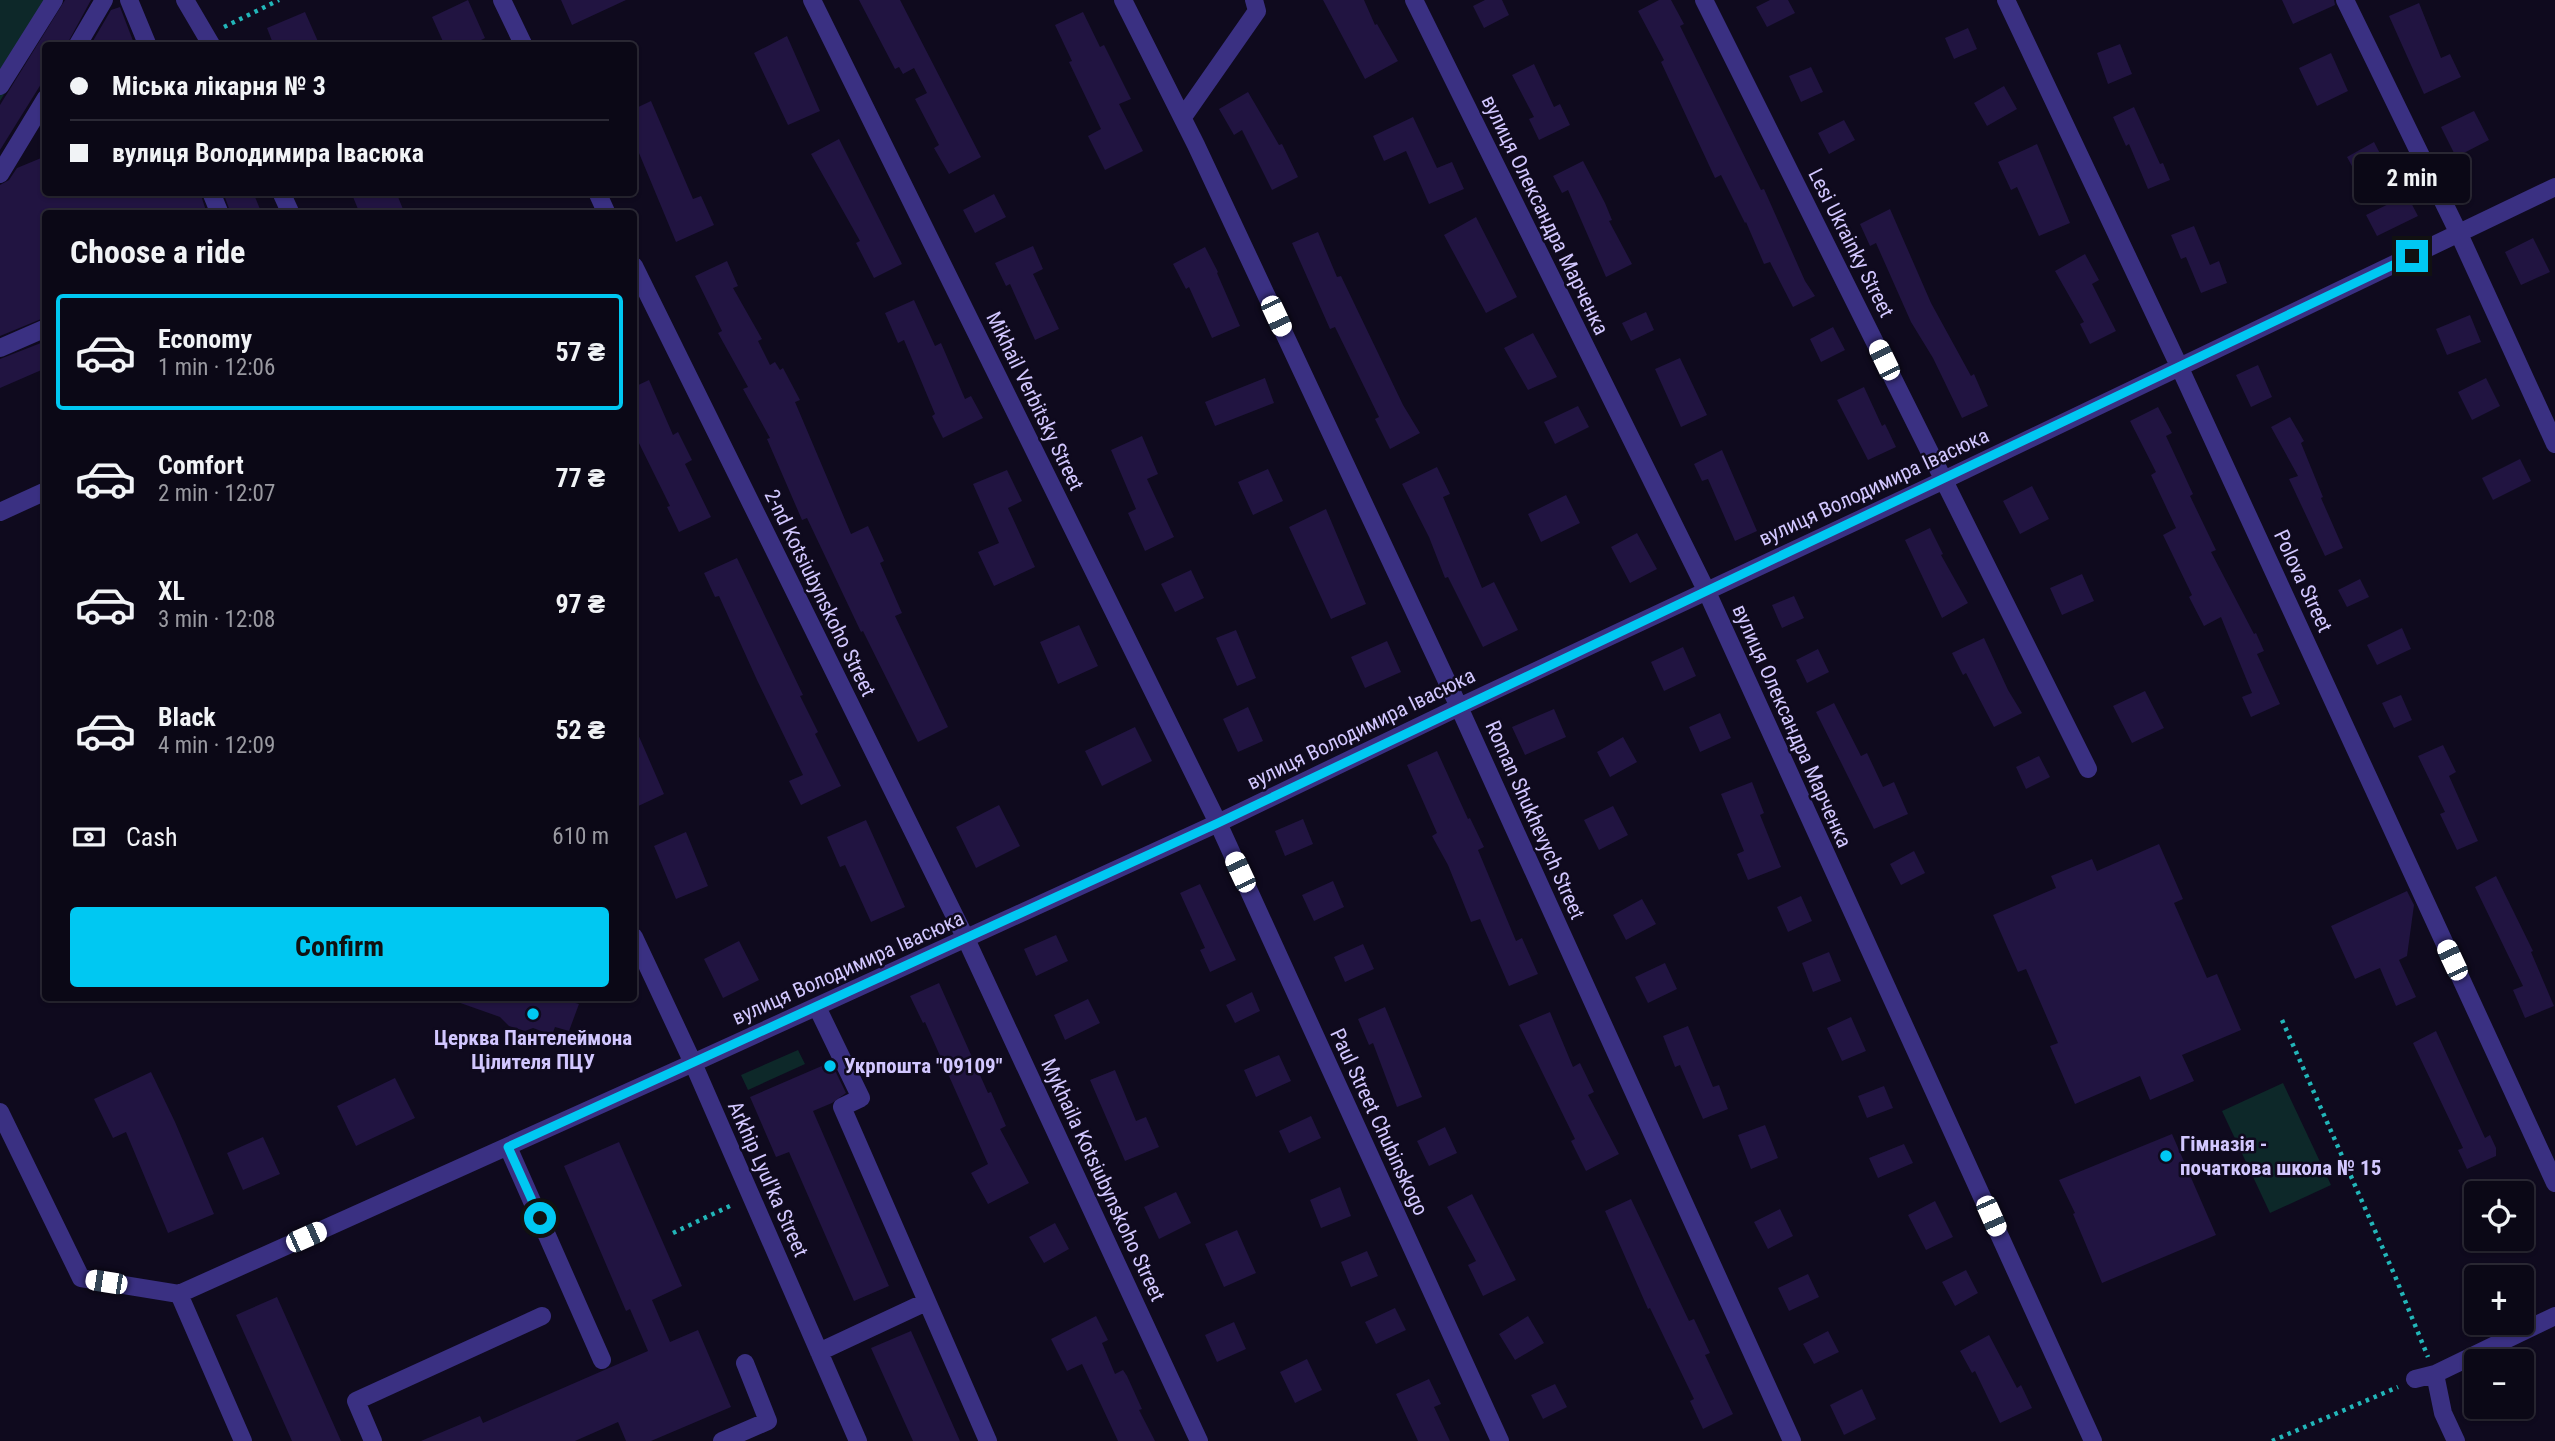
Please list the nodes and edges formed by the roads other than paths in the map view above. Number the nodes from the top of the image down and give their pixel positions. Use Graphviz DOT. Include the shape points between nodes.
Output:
graph roads {
  1 [pos="54,0"];
  2 [pos="104,0"];
  3 [pos="129,0"];
  4 [pos="185,0"];
  5 [pos="502,0"];
  6 [pos="812,0"];
  7 [pos="1123,0"];
  8 [pos="1254,0"];
  9 [pos="1414,0"];
  10 [pos="1704,0"];
  11 [pos="2006,0"];
  12 [pos="2345,0"];
  13 [pos="210,40"];
  14 [pos="79,42"];
  15 [pos="146,42"];
  16 [pos="522,42"];
  17 [pos="0,86"];
  18 [pos="42,105"];
  19 [pos="1183,117"];
  20 [pos="0,174"];
  21 [pos="2555,187"];
  22 [pos="2459,234"];
  23 [pos="637,272"];
  24 [pos="42,330"];
  25 [pos="0,348"];
  26 [pos="2179,366"];
  27 [pos="2555,444"];
  28 [pos="1944,480"];
  29 [pos="42,493"];
  30 [pos="0,512"];
  31 [pos="1707,592"];
  32 [pos="1459,707"];
  33 [pos="2088,769"];
  34 [pos="1218,823"];
  35 [pos="966,939"];
  36 [pos="637,943"];
  37 [pos="817,1007"];
  38 [pos="693,1063"];
  39 [pos="0,1112"];
  40 [pos="508,1147"];
  41 [pos="2555,1183"];
  42 [pos="179,1294"];
  43 [pos="926,1302"];
  44 [pos="542,1316"];
  45 [pos="2555,1316"];
  46 [pos="819,1352"];
  47 [pos="602,1360"];
  48 [pos="745,1363"];
  49 [pos="2435,1374"];
  50 [pos="2415,1379"];
  51 [pos="733,1439"];
  52 [pos="243,1441"];
  53 [pos="373,1441"];
  54 [pos="858,1441"];
  55 [pos="988,1441"];
  56 [pos="1199,1441"];
  57 [pos="1500,1441"];
  58 [pos="1792,1441"];
  59 [pos="2093,1441"];
  60 [pos="2456,1441"];
  1 -- 17 [label="street"];
  2 -- 14 [label="street"];
  3 -- 15 [label="street"];
  4 -- 13 [label="street"];
  5 -- 16 [label="street"];
  6 -- 34 [label="street, Mikhail Verbitsky Street"];
  7 -- 19 [label="street, Roman Shukhevych Street"];
  8 -- 19 [label="street" via="1257,11"];
  9 -- 31 [label="street, вулиця Олександра Марченка"];
  10 -- 28 [label="street, Lesi Ukrainky Street"];
  11 -- 26 [label="street, Polova Street"];
  12 -- 22 [label="street"];
  18 -- 20 [label="street"];
  19 -- 32 [label="street, Roman Shukhevych Street"];
  21 -- 22 [label="street, вулиця Володимира Івасюка"];
  22 -- 26 [label="street, вулиця Володимира Івасюка"];
  22 -- 27 [label="street"];
  23 -- 35 [label="street, 2-nd Kotsiubynskoho Street"];
  24 -- 25 [label="street"];
  26 -- 28 [label="street, вулиця Володимира Івасюка"];
  26 -- 41 [label="street, Polova Street"];
  28 -- 31 [label="street, вулиця Володимира Івасюка"];
  28 -- 33 [label="street, Lesi Ukrainky Street"];
  29 -- 30 [label="street"];
  31 -- 32 [label="street, вулиця Володимира Івасюка"];
  31 -- 59 [label="street, вулиця Олександра Марченка"];
  32 -- 34 [label="street, вулиця Володимира Івасюка"];
  32 -- 58 [label="street, Roman Shukhevych Street"];
  34 -- 35 [label="street, вулиця Володимира Івасюка"];
  34 -- 57 [label="street, Paul Street Chubinskogo"];
  35 -- 37 [label="street, вулиця Володимира Івасюка"];
  35 -- 56 [label="street, Mykhaila Kotsiubynskoho Street"];
  36 -- 38 [label="street, Arkhip Lyul'ka Street"];
  37 -- 38 [label="street, вулиця Володимира Івасюка"];
  37 -- 43 [label="street" via="861,1098 842,1107"];
  38 -- 40 [label="street, вулиця Володимира Івасюка"];
  38 -- 46 [label="street, Arkhip Lyul'ka Street"];
  39 -- 42 [label="street" via="81,1278"];
  40 -- 42 [label="street, вулиця Володимира Івасюка"];
  40 -- 47 [label="street"];
  42 -- 52 [label="street"];
  43 -- 46 [label="street"];
  43 -- 55 [label="street"];
  44 -- 53 [label="street" via="356,1401"];
  45 -- 49 [label="street"];
  46 -- 54 [label="street, Arkhip Lyul'ka Street"];
  48 -- 51 [label="street" via="768,1420"];
  49 -- 50 [label="street"];
  49 -- 60 [label="street" via="2443,1413"];
}
